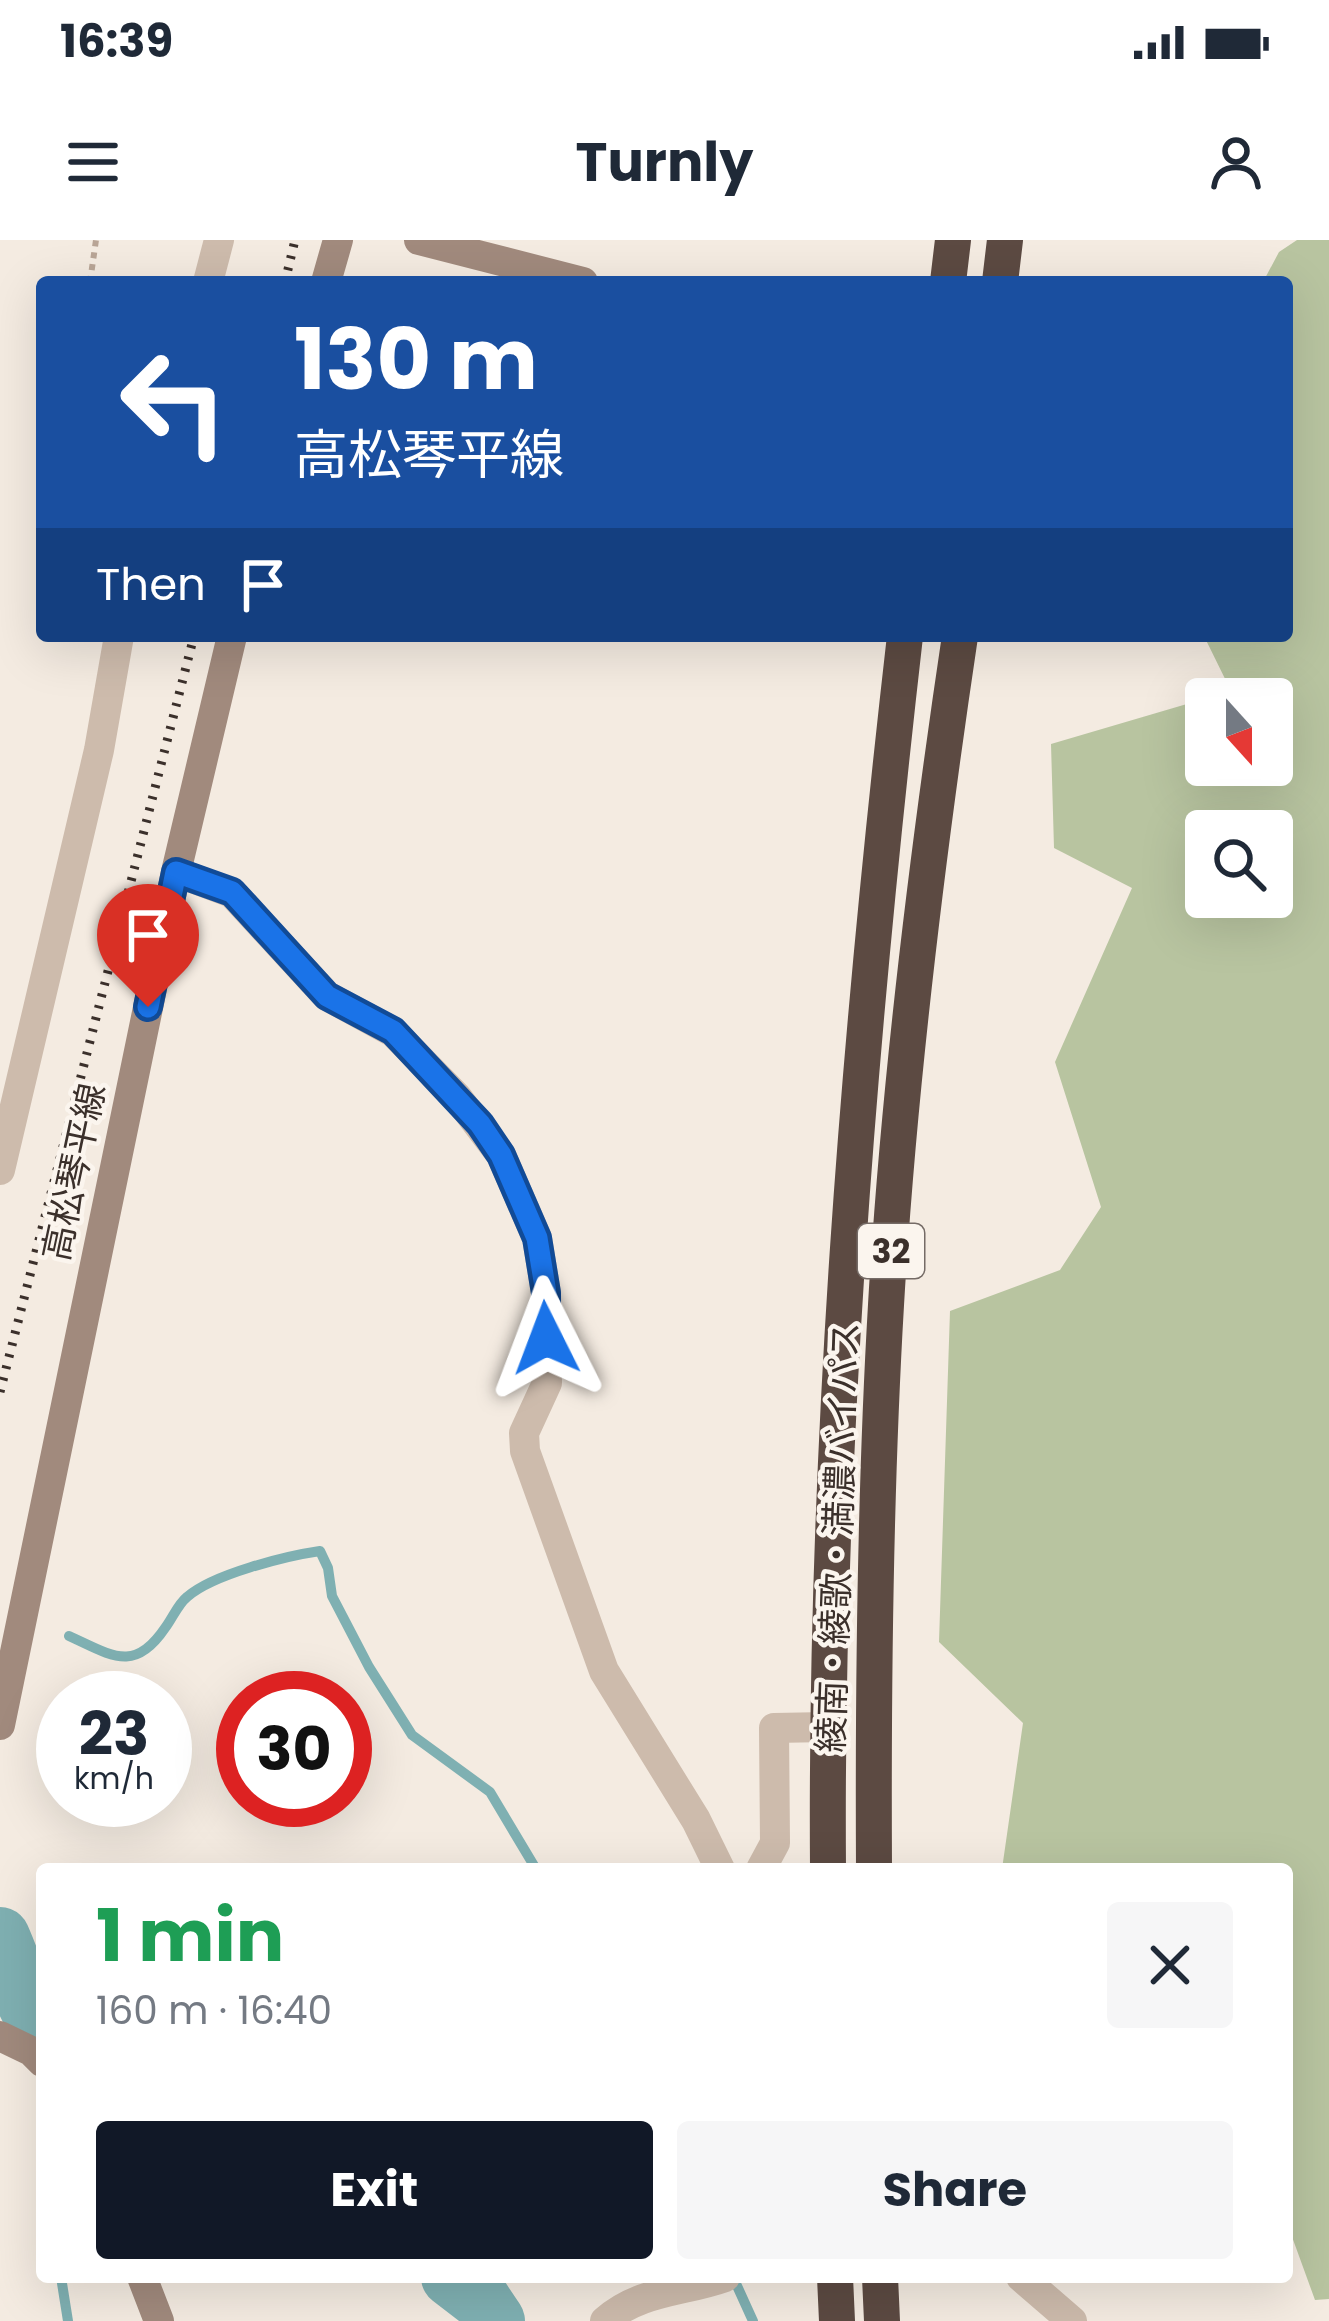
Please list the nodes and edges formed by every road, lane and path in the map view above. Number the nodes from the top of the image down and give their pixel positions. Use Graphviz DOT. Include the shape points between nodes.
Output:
graph roads {
  1 [pos="95,240"];
  2 [pos="219,240"];
  3 [pos="338,240"];
  4 [pos="419,240"];
  5 [pos="953,240"];
  6 [pos="1005,240"];
  7 [pos="91,276"];
  8 [pos="210,276"];
  9 [pos="328,276"];
  10 [pos="560,276"];
  11 [pos="949,276"];
  12 [pos="1001,276"];
  13 [pos="118,642"];
  14 [pos="231,642"];
  15 [pos="904,642"];
  16 [pos="959,642"];
  17 [pos="176,872"];
  18 [pos="0,1170"];
  19 [pos="0,1725"];
  20 [pos="827,1726"];
  21 [pos="717,1863"];
  22 [pos="764,1863"];
  23 [pos="828,1863"];
  24 [pos="874,1863"];
  25 [pos="0,2036"];
  26 [pos="36,2055"];
  27 [pos="144,2283"];
  28 [pos="694,2283"];
  29 [pos="835,2283"];
  30 [pos="880,2283"];
  31 [pos="1028,2283"];
  32 [pos="1060,2283"];
  33 [pos="159,2321"];
  34 [pos="605,2321"];
  35 [pos="837,2321"];
  36 [pos="882,2321"];
  37 [pos="1076,2321"];
  1 -- 7 [label="path"];
  2 -- 8 [label="street"];
  3 -- 9 [label="main road"];
  4 -- 10 [label="main road"];
  5 -- 11 [label="highway"];
  6 -- 12 [label="highway"];
  13 -- 18 [label="street"];
  14 -- 17 [label="main road, 高松琴平線"];
  15 -- 20 [label="highway, 綾南・綾歌・満濃バイパス / 32" via="842,1306"];
  16 -- 24 [label="highway, 綾南・綾歌・満濃バイパス / 32" via="927,857 886,1304"];
  17 -- 19 [label="main road, 高松琴平線"];
  17 -- 21 [label="street" via="232,892 327,996 393,1031 501,1155 537,1238 546,1293 547,1383 524,1433 525,1451 604,1671"];
  20 -- 22 [label="street" via="774,1728 775,1843"];
  20 -- 23 [label="highway, 綾南・綾歌・満濃バイパス / 32"];
  25 -- 26 [label="main road"];
  27 -- 33 [label="main road"];
  28 -- 34 [label="street" via="660,2290"];
  29 -- 35 [label="highway"];
  30 -- 36 [label="highway"];
  31 -- 37 [label="street"];
  32 -- 37 [label="street" via="1084,2305"];
}
